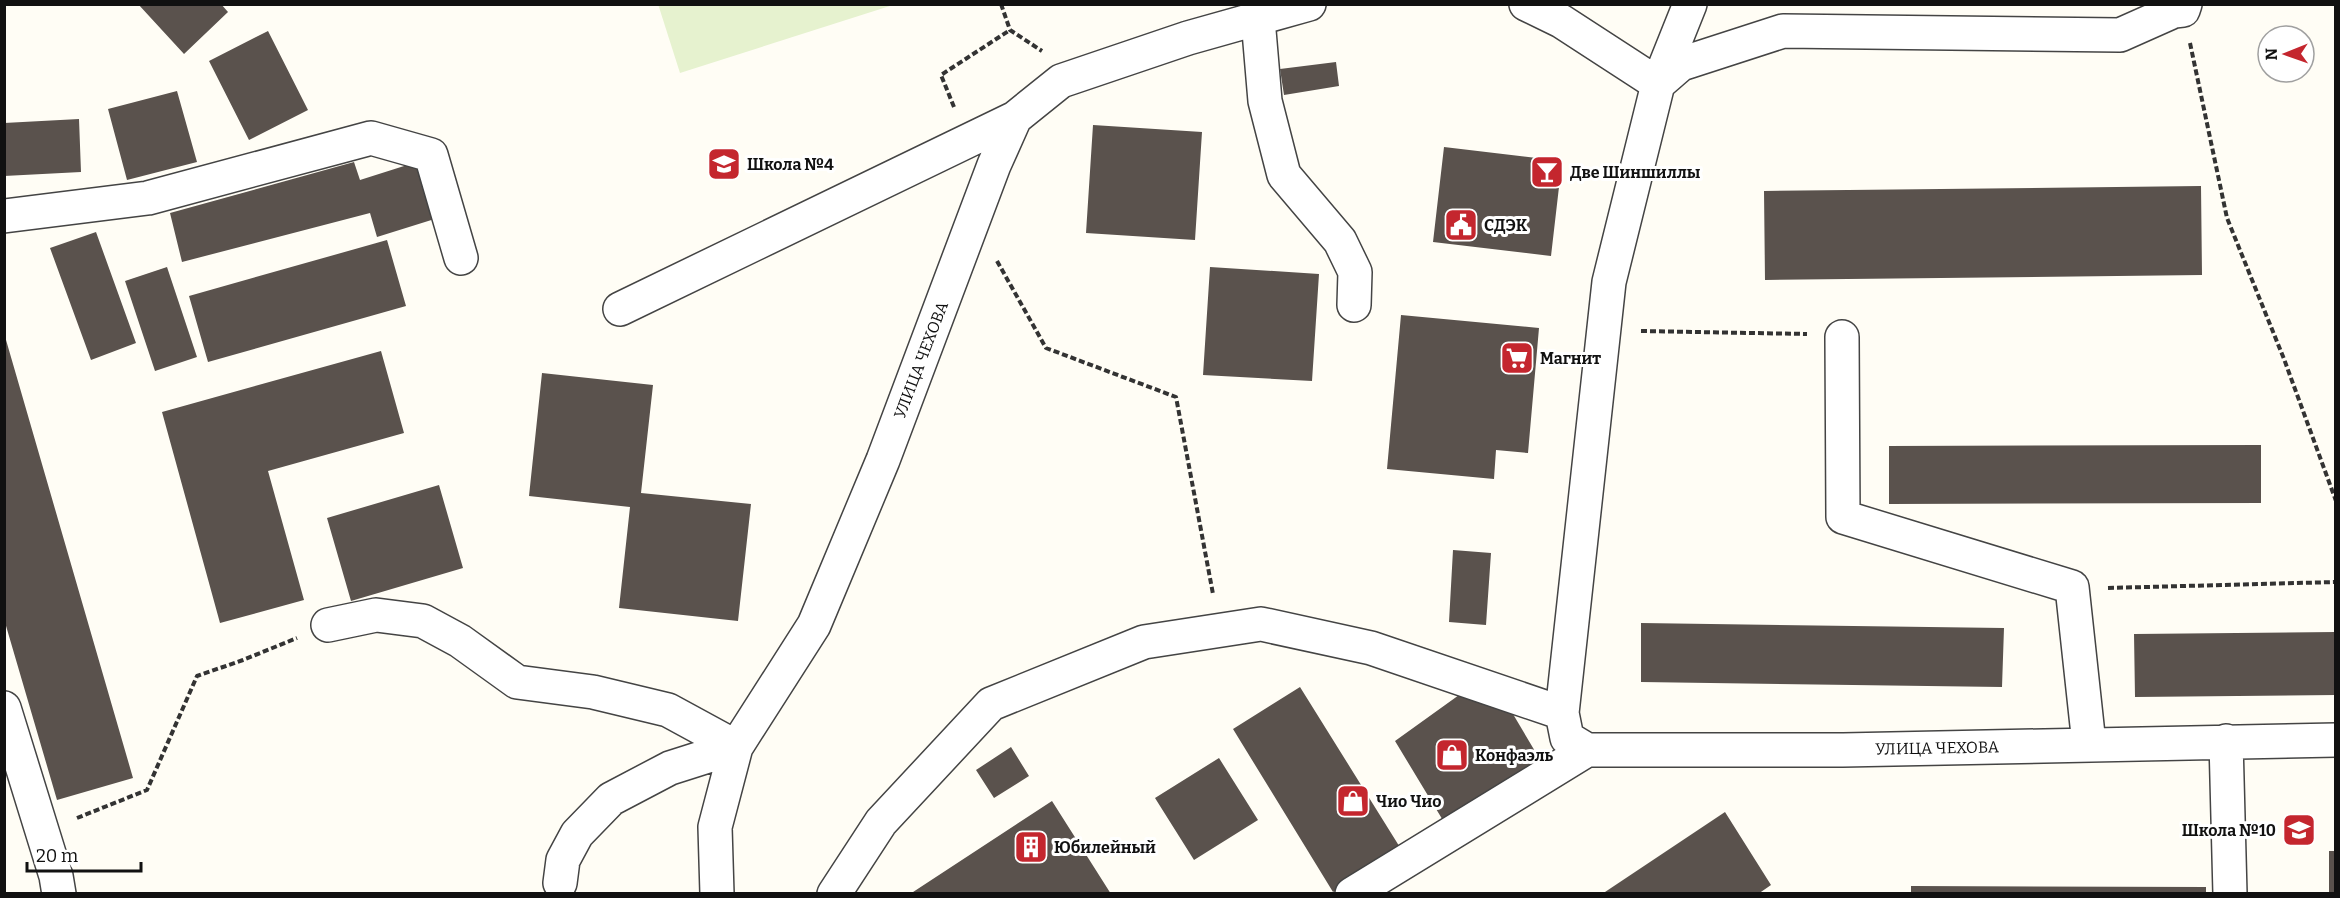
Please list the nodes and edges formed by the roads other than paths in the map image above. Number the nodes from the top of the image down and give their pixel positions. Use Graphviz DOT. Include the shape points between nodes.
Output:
graph roads {
  1 [pos="1310,4"];
  2 [pos="1526,4"];
  3 [pos="1690,4"];
  4 [pos="2184,8"];
  5 [pos="1258,19"];
  6 [pos="1658,84"];
  7 [pos="1015,118"];
  8 [pos="4,216"];
  9 [pos="461,258"];
  10 [pos="1354,305"];
  11 [pos="620,309"];
  12 [pos="1842,337"];
  13 [pos="328,625"];
  14 [pos="4,708"];
  15 [pos="1562,713"];
  16 [pos="2336,740"];
  17 [pos="2226,741"];
  18 [pos="2089,744"];
  19 [pos="736,747"];
  20 [pos="1587,750"];
  21 [pos="560,883"];
  22 [pos="59,894"];
  23 [pos="717,894"];
  24 [pos="834,894"];
  25 [pos="1352,894"];
  26 [pos="2230,894"];
  1 -- 5 [label="street, УЛИЦА ЧЕХОВА"];
  2 -- 6 [label="street" via="1561,21"];
  3 -- 6 [label="street"];
  4 -- 6 [label="street" via="2120,35 1783,31 1681,64"];
  5 -- 7 [label="street, УЛИЦА ЧЕХОВА" via="1060,81"];
  5 -- 10 [label="street" via="1265,101 1284,175 1340,242 1355,272"];
  6 -- 15 [label="street" via="1610,282"];
  7 -- 11 [label="street"];
  7 -- 19 [label="street, УЛИЦА ЧЕХОВА" via="884,460 814,625"];
  8 -- 9 [label="street" via="148,198 371,138 431,155"];
  12 -- 18 [label="street" via="1843,517 2072,587"];
  13 -- 19 [label="street" via="376,615 423,621 460,641 517,682 593,692 668,710"];
  14 -- 22 [label="street"];
  15 -- 20 [label="street" via="1567,738"];
  15 -- 24 [label="street" via="1371,648 1261,624 1144,642 991,704 881,822"];
  16 -- 17 [label="street, УЛИЦА ЧЕХОВА"];
  17 -- 18 [label="street, УЛИЦА ЧЕХОВА"];
  17 -- 26 [label="street"];
  18 -- 20 [label="street, УЛИЦА ЧЕХОВА" via="1843,750"];
  19 -- 21 [label="street" via="670,768 611,799 577,834 563,860"];
  19 -- 23 [label="street, УЛИЦА ЧЕХОВА" via="715,827"];
  20 -- 25 [label="street"];
}
